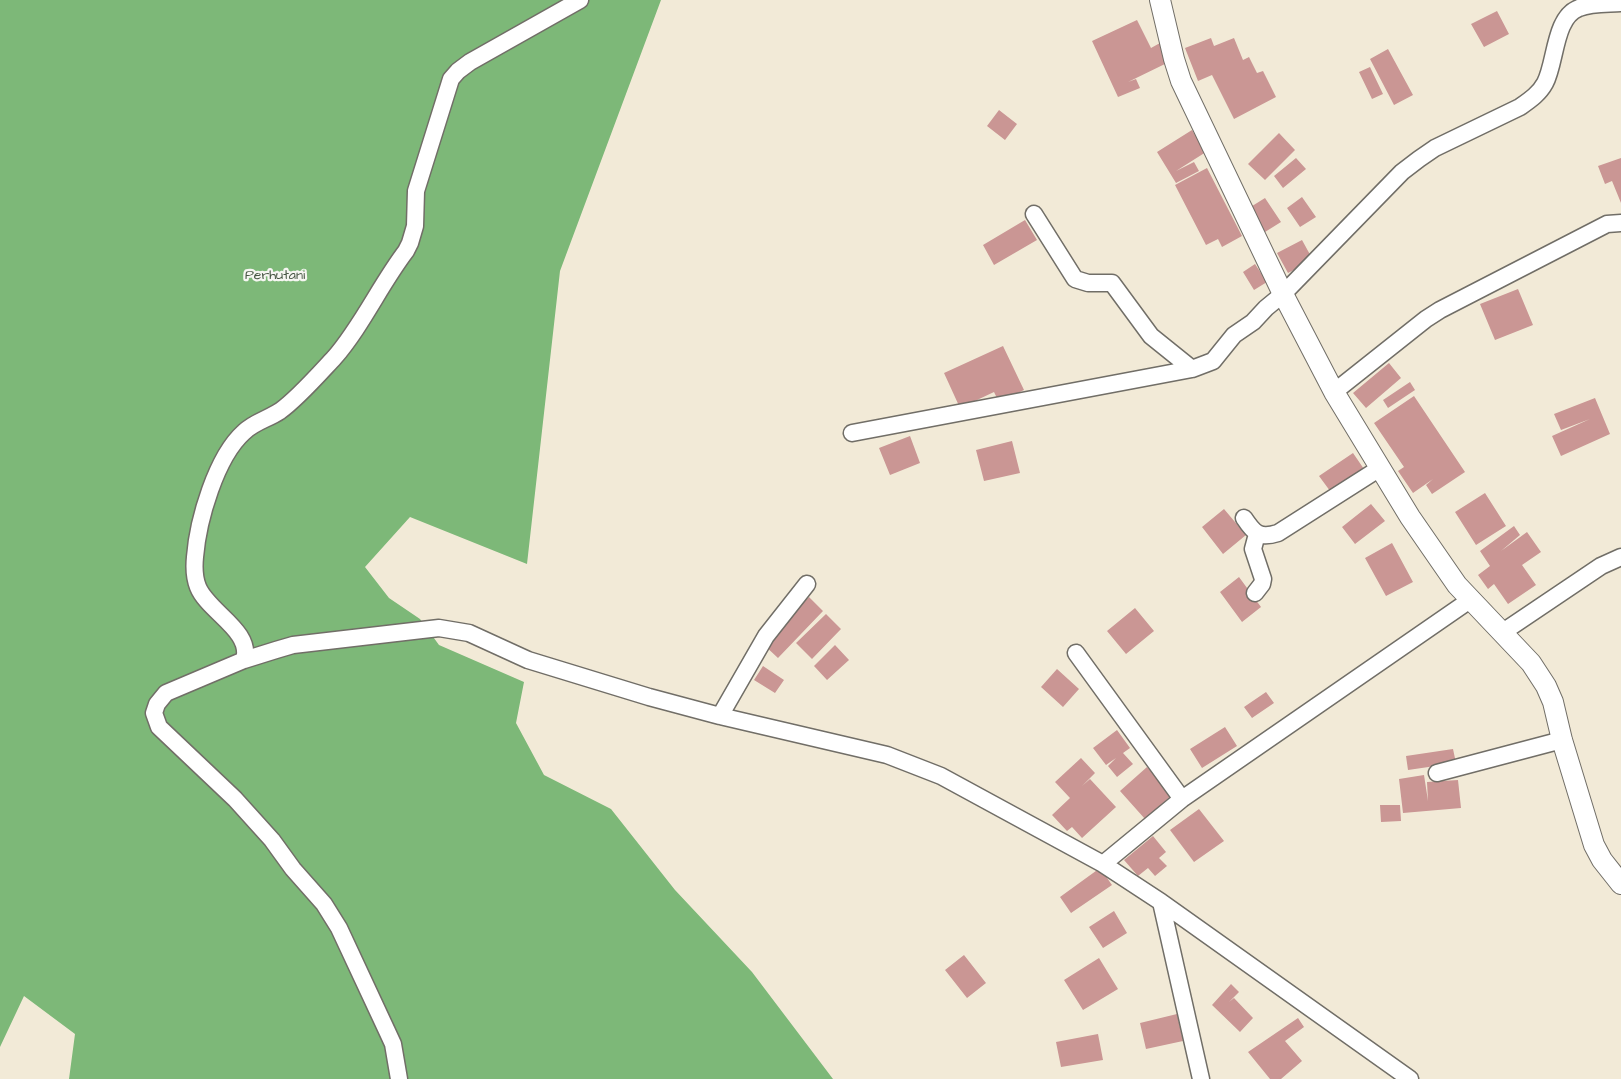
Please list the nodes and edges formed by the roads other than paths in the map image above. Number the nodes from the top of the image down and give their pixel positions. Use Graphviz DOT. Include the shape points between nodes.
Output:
graph roads {
  1 [pos="580,0"];
  2 [pos="1160,0"];
  3 [pos="1621,2"];
  4 [pos="1034,214"];
  5 [pos="1621,223"];
  6 [pos="1283,294"];
  7 [pos="1192,370"];
  8 [pos="1334,392"];
  9 [pos="852,432"];
  10 [pos="1380,468"];
  11 [pos="1244,518"];
  12 [pos="1257,534"];
  13 [pos="1621,557"];
  14 [pos="807,584"];
  15 [pos="1255,593"];
  16 [pos="1470,600"];
  17 [pos="1503,632"];
  18 [pos="1076,653"];
  19 [pos="244,660"];
  20 [pos="720,716"];
  21 [pos="1562,740"];
  22 [pos="1436,773"];
  23 [pos="1182,800"];
  24 [pos="1104,864"];
  25 [pos="1621,884"];
  26 [pos="1162,902"];
  27 [pos="399,1079"];
  28 [pos="1200,1079"];
  29 [pos="1410,1079"];
  1 -- 19 [label="street" via="470,62 451,79 416,191 414,233 406,251 335,356 287,406 249,427 227,453 208,498 196,542 195,576 209,606 243,642"];
  2 -- 6 [label="street" via="1182,81"];
  3 -- 6 [label="street" via="1586,6 1572,12 1560,31 1546,80 1531,100 1435,148 1402,172"];
  4 -- 7 [label="street" via="1076,278 1088,283 1114,284 1151,336"];
  5 -- 8 [label="street" via="1607,224 1440,310"];
  6 -- 7 [label="street" via="1254,322 1234,335 1213,361"];
  6 -- 8 [label="street"];
  7 -- 9 [label="street"];
  8 -- 10 [label="street"];
  10 -- 12 [label="street" via="1278,533"];
  10 -- 16 [label="street" via="1410,517"];
  11 -- 12 [label="street"];
  12 -- 15 [label="street" via="1253,549 1263,579"];
  13 -- 17 [label="street" via="1601,566"];
  14 -- 20 [label="street" via="766,636"];
  16 -- 17 [label="street"];
  16 -- 23 [label="street"];
  17 -- 21 [label="street" via="1540,676 1553,702"];
  18 -- 23 [label="street"];
  19 -- 20 [label="street" via="293,646 439,628 456,630 528,660"];
  19 -- 27 [label="street" via="166,692 154,713 156,723 235,799 324,904 343,936 388,1031"];
  20 -- 24 [label="street" via="887,755 912,764 942,776"];
  21 -- 22 [label="street"];
  21 -- 25 [label="street" via="1594,845"];
  23 -- 24 [label="street"];
  24 -- 26 [label="street"];
  26 -- 28 [label="street"];
  26 -- 29 [label="street"];
}
